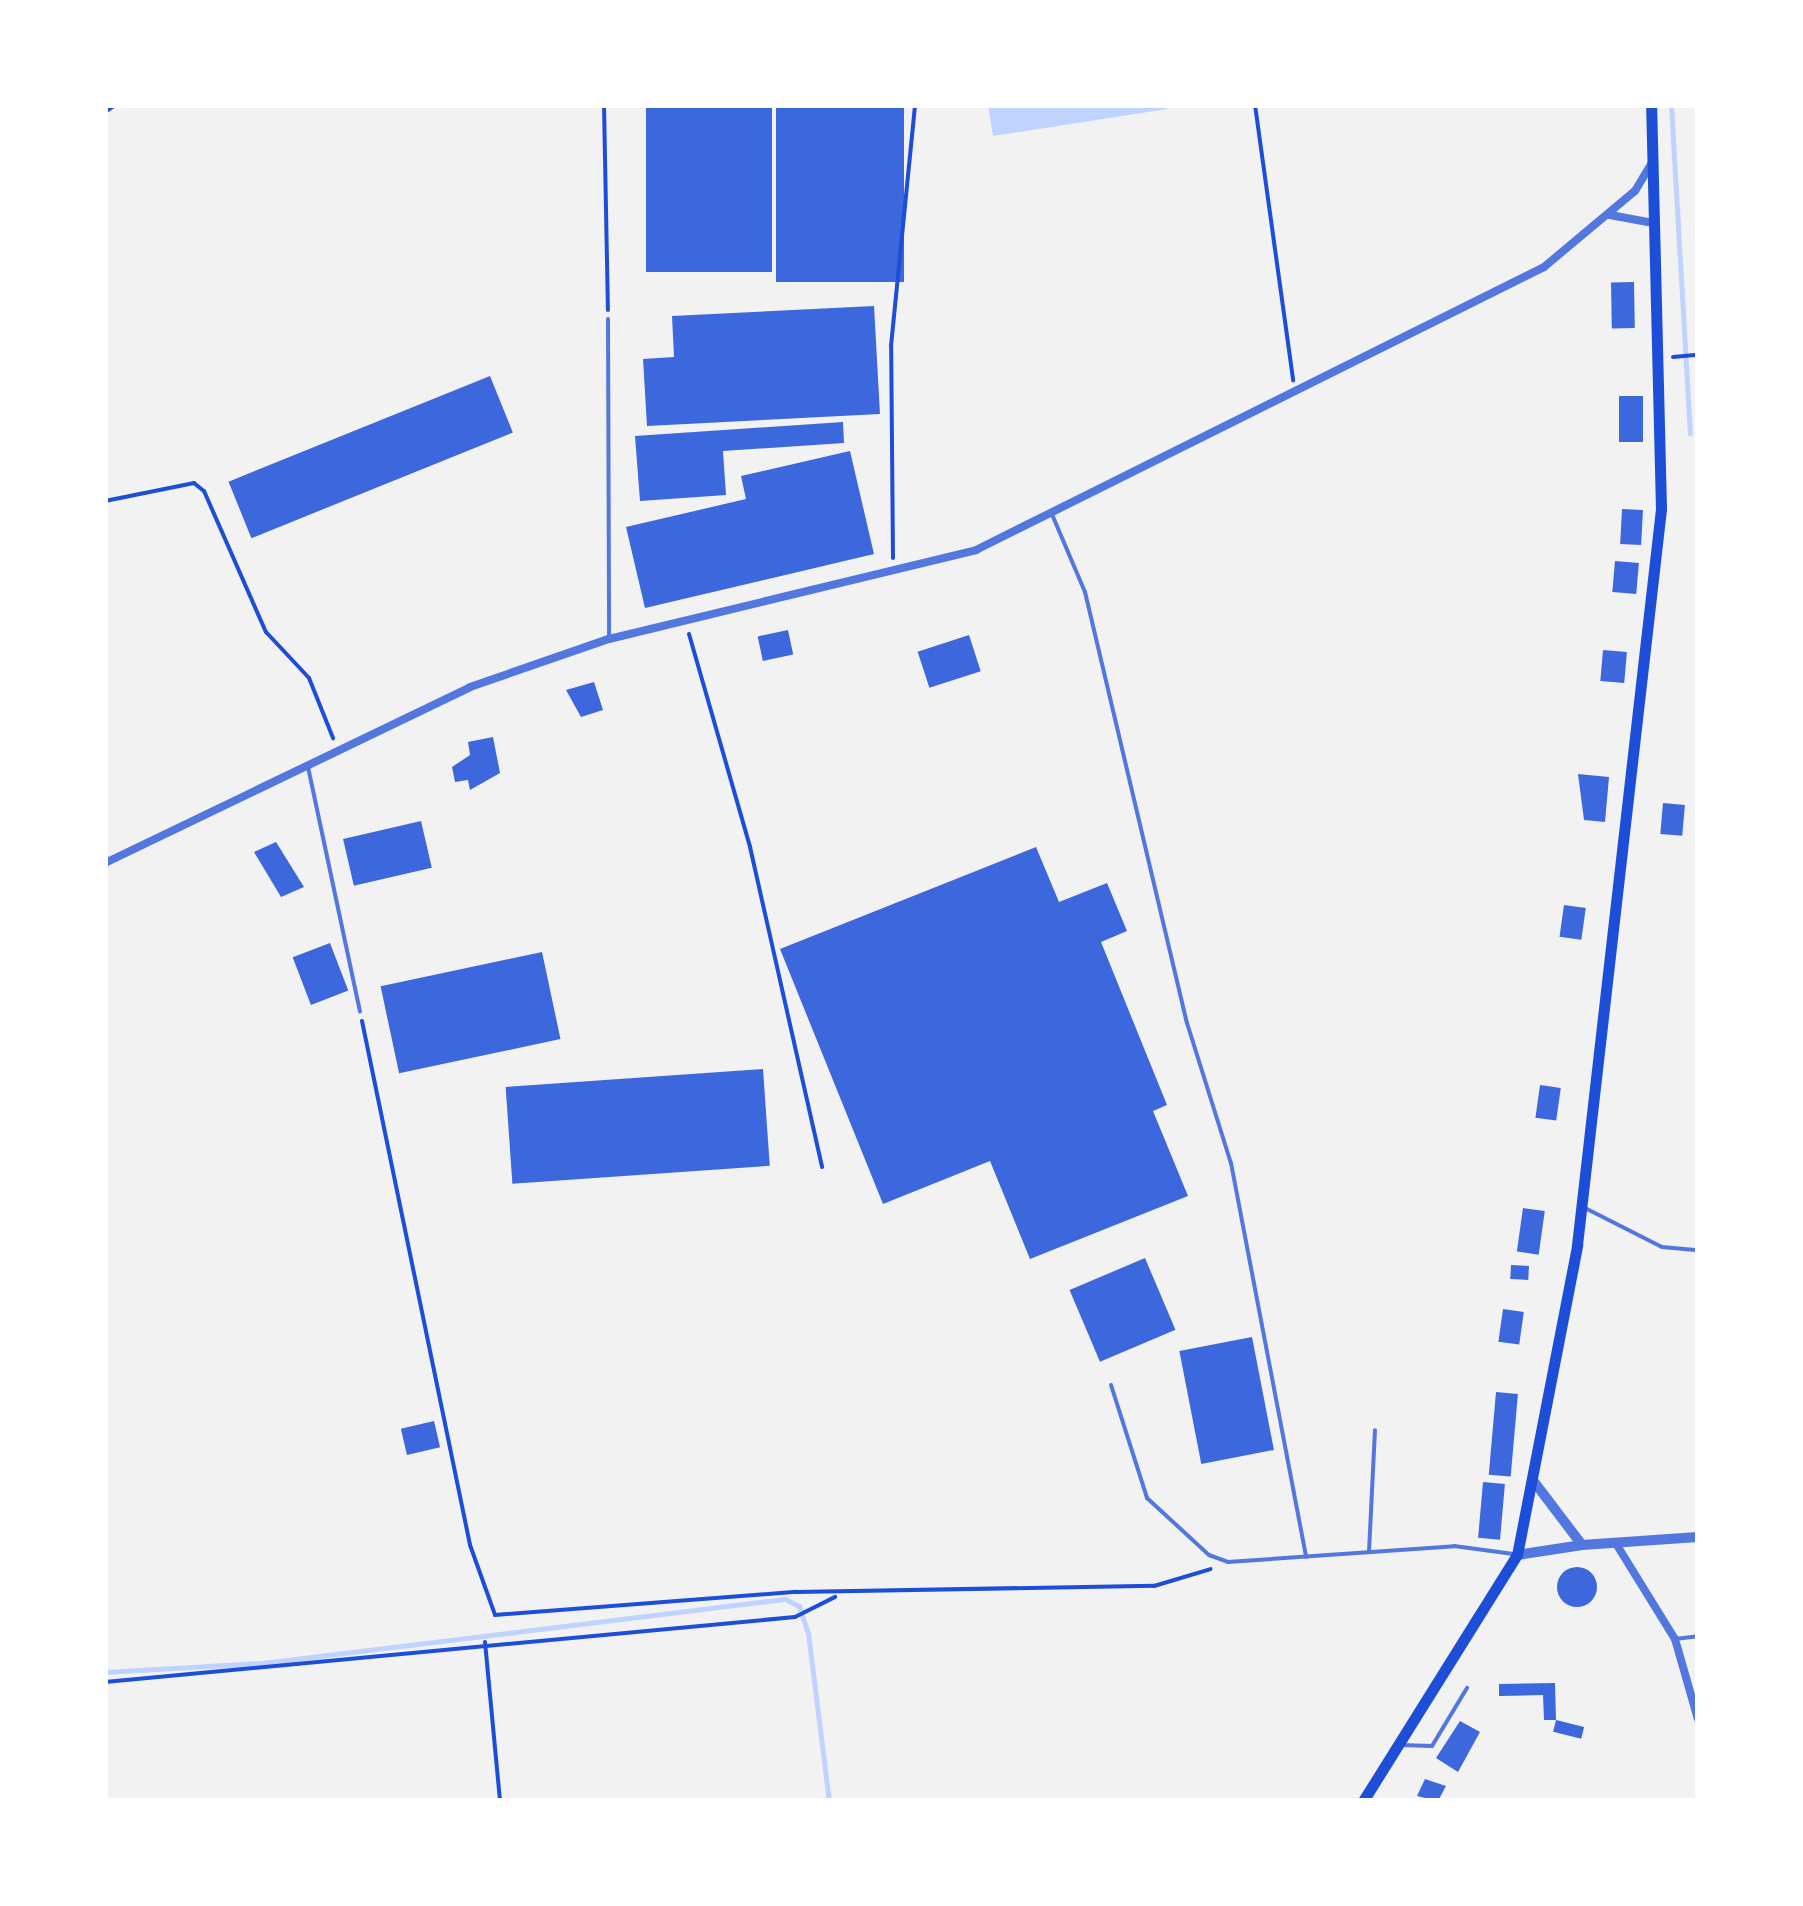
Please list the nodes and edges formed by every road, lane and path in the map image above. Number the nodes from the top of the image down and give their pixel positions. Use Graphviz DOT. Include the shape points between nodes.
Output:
graph roads {
  1 [pos="115,105"];
  2 [pos="604,105"];
  3 [pos="915,105"];
  4 [pos="1254,105"];
  5 [pos="1651,105"];
  6 [pos="105,112"];
  7 [pos="1652,161"];
  8 [pos="1610,215"];
  9 [pos="1656,226"];
  10 [pos="608,319"];
  11 [pos="1698,356"];
  12 [pos="1678,357"];
  13 [pos="1294,390"];
  14 [pos="105,501"];
  15 [pos="1052,512"];
  16 [pos="897,572"];
  17 [pos="685,621"];
  18 [pos="609,639"];
  19 [pos="337,748"];
  20 [pos="307,764"];
  21 [pos="105,863"];
  22 [pos="360,1012"];
  23 [pos="822,1168"];
  24 [pos="1582,1207"];
  25 [pos="1698,1250"];
  26 [pos="1111,1385"];
  27 [pos="1376,1430"];
  28 [pos="1535,1483"];
  29 [pos="1698,1536"];
  30 [pos="1615,1542"];
  31 [pos="1582,1545"];
  32 [pos="1369,1552"];
  33 [pos="1518,1555"];
  34 [pos="1306,1557"];
  35 [pos="1228,1562"];
  36 [pos="836,1597"];
  37 [pos="1698,1636"];
  38 [pos="1675,1639"];
  39 [pos="485,1642"];
  40 [pos="105,1682"];
  41 [pos="1467,1688"];
  42 [pos="1698,1720"];
  43 [pos="1400,1746"];
  44 [pos="500,1801"];
  45 [pos="1363,1801"];
  1 -- 6 [label="path"];
  2 -- 10 [label="path"];
  3 -- 16 [label="path" via="891,346 887,538"];
  4 -- 13 [label="path"];
  5 -- 7 [label="main road"];
  7 -- 8 [label="street"];
  7 -- 9 [label="main road"];
  8 -- 9 [label="street" via="1638,214"];
  8 -- 13 [label="street" via="1544,268"];
  9 -- 24 [label="main road" via="1661,509"];
  10 -- 18 [label="lane"];
  11 -- 12 [label="path"];
  13 -- 15 [label="street"];
  14 -- 19 [label="path" via="194,483 204,492 266,632 308,678"];
  15 -- 16 [label="street" via="976,550"];
  15 -- 34 [label="lane" via="1085,592 1187,1022 1231,1162"];
  16 -- 17 [label="street"];
  17 -- 18 [label="street"];
  17 -- 23 [label="path" via="750,847"];
  18 -- 19 [label="street" via="470,687"];
  19 -- 20 [label="street"];
  20 -- 21 [label="street"];
  20 -- 22 [label="lane"];
  22 -- 36 [label="path" via="470,1546 495,1615"];
  24 -- 25 [label="lane" via="1662,1247"];
  24 -- 28 [label="main road"];
  26 -- 35 [label="lane" via="1157,1515"];
  27 -- 32 [label="lane"];
  28 -- 31 [label="street"];
  28 -- 33 [label="main road"];
  29 -- 30 [label="street"];
  30 -- 31 [label="street"];
  30 -- 38 [label="street"];
  31 -- 33 [label="street"];
  32 -- 33 [label="lane" via="1454,1546"];
  32 -- 34 [label="lane"];
  33 -- 43 [label="main road"];
  34 -- 35 [label="lane"];
  35 -- 36 [label="path" via="1154,1586"];
  36 -- 39 [label="path" via="795,1617"];
  37 -- 38 [label="lane"];
  38 -- 42 [label="street"];
  39 -- 40 [label="path"];
  39 -- 44 [label="path"];
  41 -- 43 [label="lane" via="1432,1746"];
  43 -- 45 [label="main road"];
}
